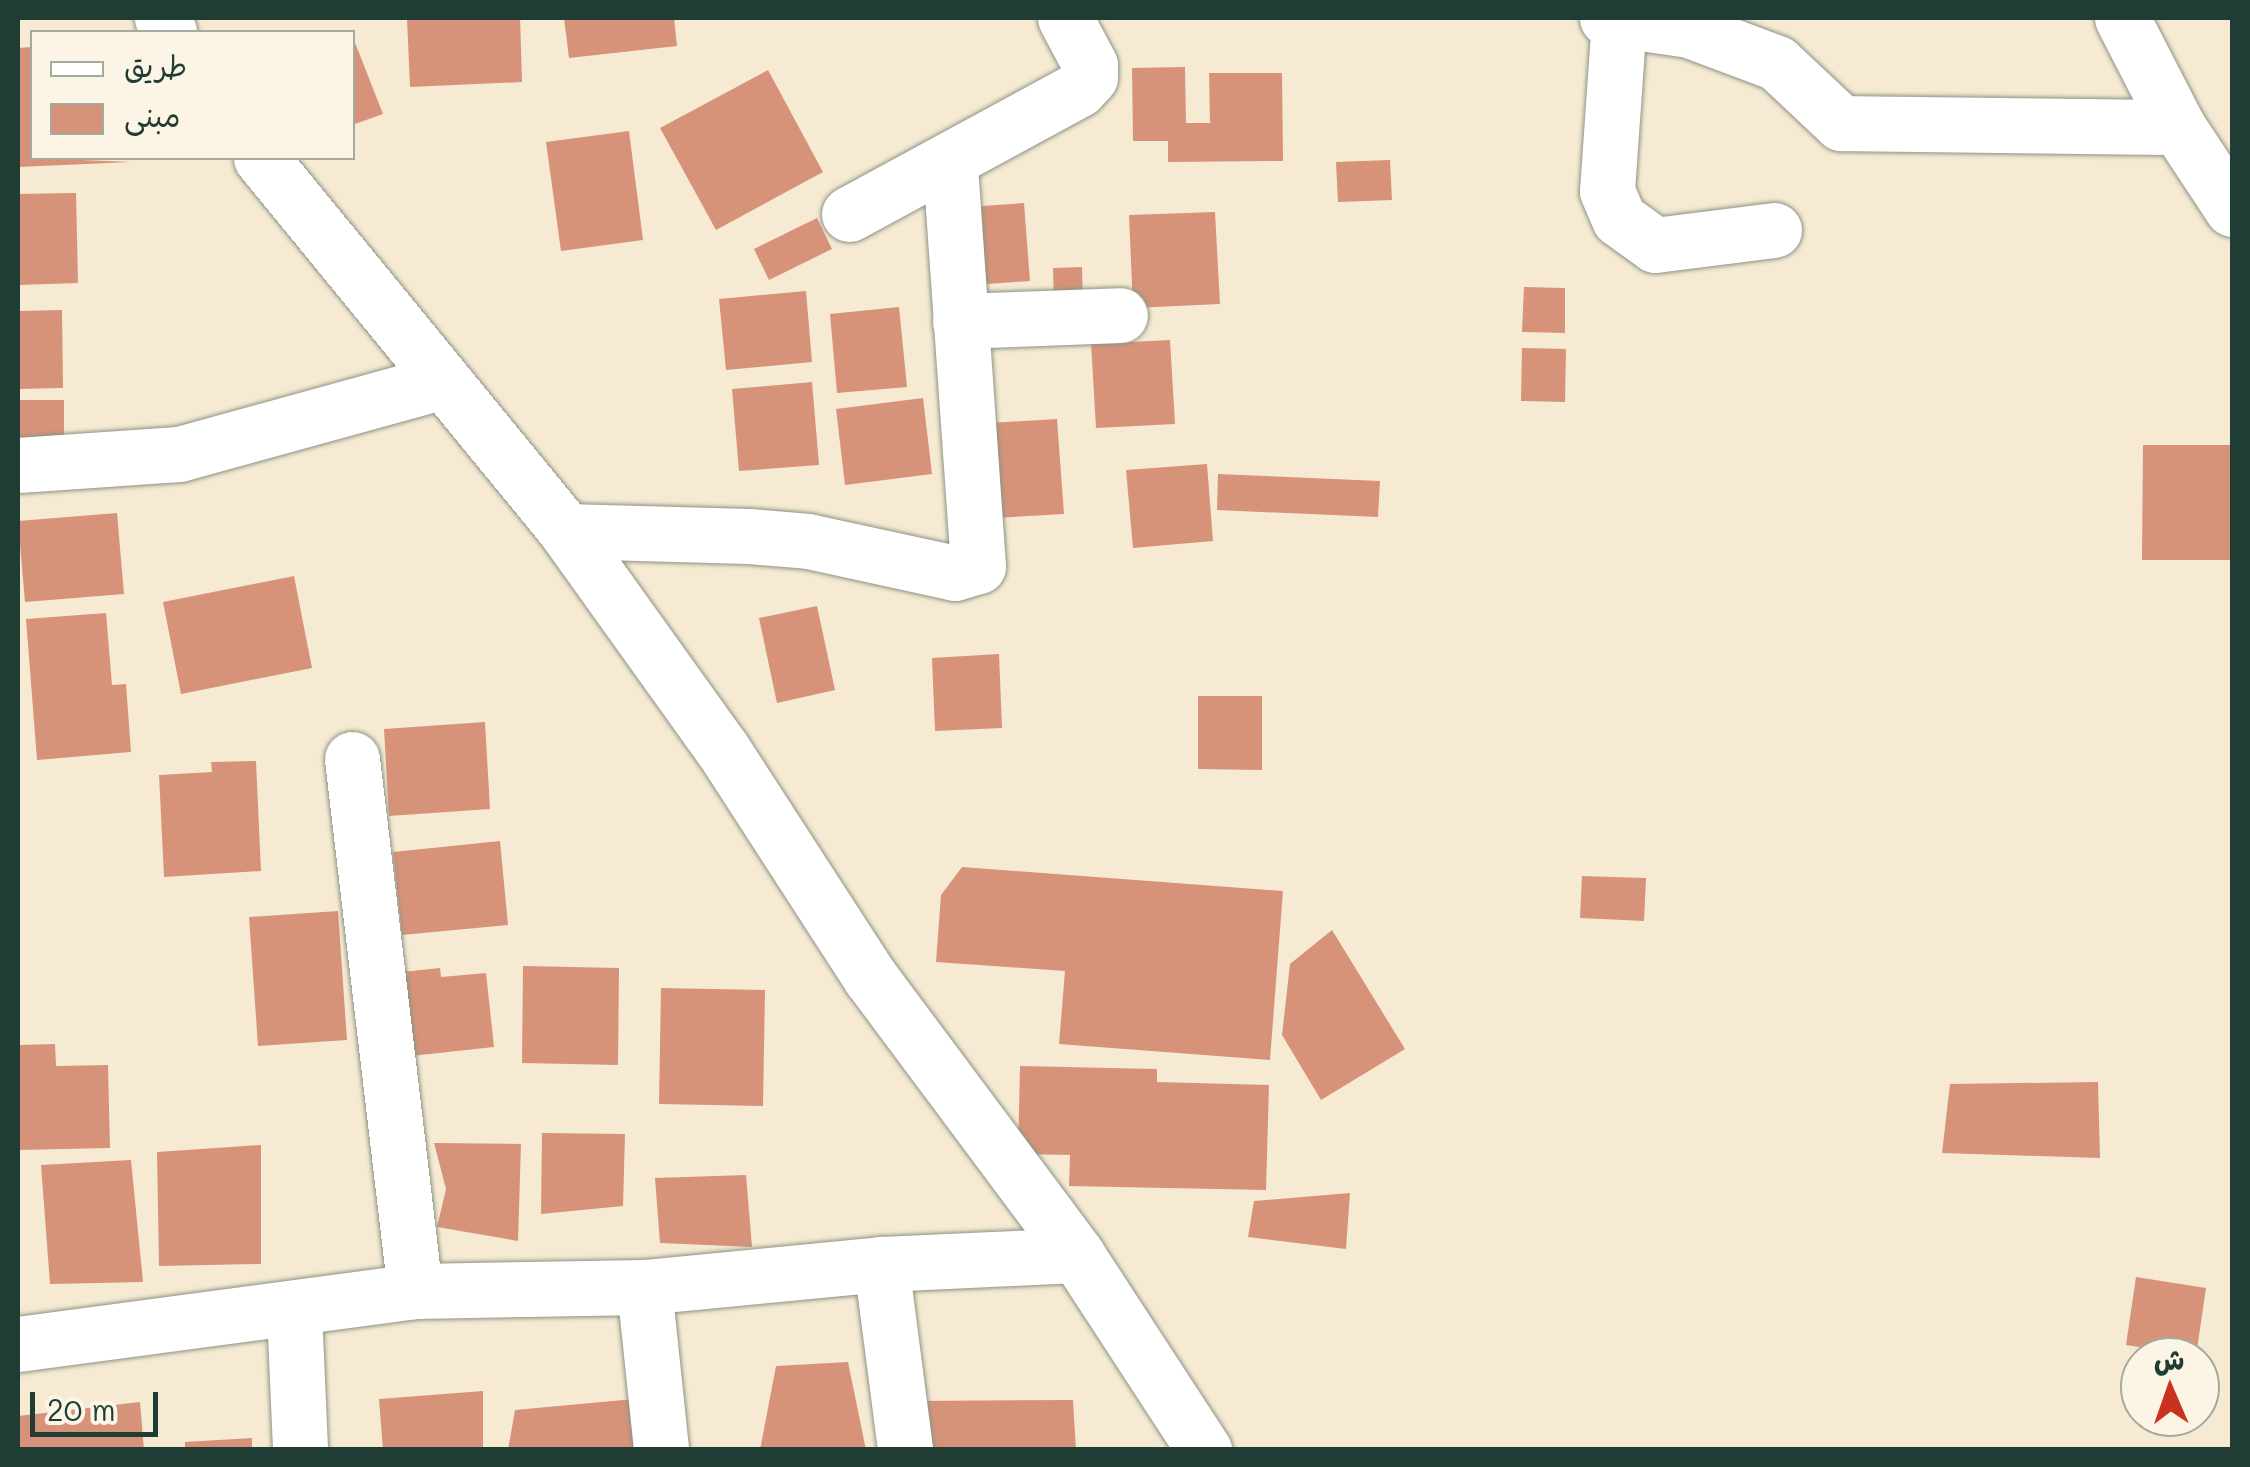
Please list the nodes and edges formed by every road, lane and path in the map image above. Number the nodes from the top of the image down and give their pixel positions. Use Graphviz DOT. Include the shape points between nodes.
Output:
graph roads {
  1 [pos="1065,18"];
  2 [pos="1606,18"];
  3 [pos="1618,18"];
  4 [pos="2122,18"];
  5 [pos="1690,24"];
  6 [pos="2178,127"];
  7 [pos="263,160"];
  8 [pos="950,165"];
  9 [pos="2232,209"];
  10 [pos="849,214"];
  11 [pos="1774,230"];
  12 [pos="1120,314"];
  13 [pos="960,321"];
  14 [pos="442,382"];
  15 [pos="18,465"];
  16 [pos="566,531"];
  17 [pos="352,759"];
  18 [pos="1077,1254"];
  19 [pos="881,1264"];
  20 [pos="644,1288"];
  21 [pos="415,1290"];
  22 [pos="294,1311"];
  23 [pos="18,1344"];
  24 [pos="300,1450"];
  25 [pos="661,1450"];
  26 [pos="905,1450"];
  27 [pos="1204,1450"];
  1 -- 8 [label="street" via="1090,77"];
  2 -- 3 [label="street"];
  3 -- 5 [label="street"];
  3 -- 11 [label="street" via="1607,192 1620,219 1655,245"];
  4 -- 6 [label="street"];
  5 -- 6 [label="street" via="1777,63 1841,124"];
  6 -- 9 [label="street"];
  7 -- 14 [label="street"];
  8 -- 10 [label="street"];
  8 -- 13 [label="street"];
  12 -- 13 [label="street"];
  13 -- 16 [label="street" via="982,559 968,573 808,541"];
  14 -- 15 [label="street" via="179,454"];
  14 -- 16 [label="street"];
  16 -- 18 [label="street" via="723,750 870,977"];
  17 -- 21 [label="street"];
  18 -- 19 [label="street"];
  18 -- 27 [label="street"];
  19 -- 20 [label="street"];
  19 -- 26 [label="street"];
  20 -- 21 [label="street"];
  20 -- 25 [label="street"];
  21 -- 22 [label="street"];
  22 -- 23 [label="street"];
  22 -- 24 [label="street"];
}
